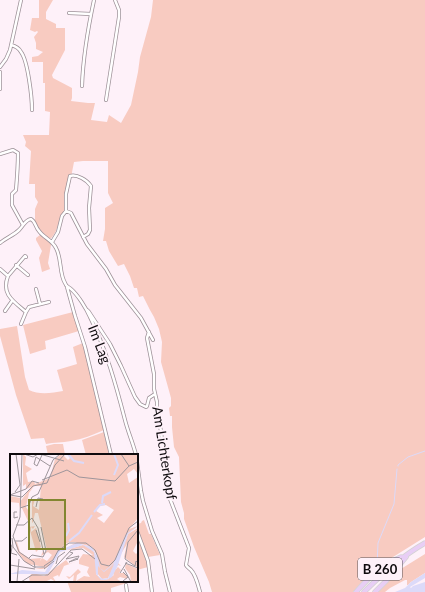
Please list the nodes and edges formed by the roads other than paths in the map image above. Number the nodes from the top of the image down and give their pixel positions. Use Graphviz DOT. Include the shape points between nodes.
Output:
graph roads {
  1 [pos="21,0"];
  2 [pos="94,0"];
  3 [pos="115,0"];
  4 [pos="69,13"];
  5 [pos="91,14"];
  6 [pos="11,45"];
  7 [pos="0,67"];
  8 [pos="0,72"];
  9 [pos="82,86"];
  10 [pos="0,89"];
  11 [pos="106,100"];
  12 [pos="32,110"];
  13 [pos="0,154"];
  14 [pos="66,211"];
  15 [pos="23,224"];
  16 [pos="83,237"];
  17 [pos="52,242"];
  18 [pos="0,243"];
  19 [pos="26,257"];
  20 [pos="16,266"];
  21 [pos="0,269"];
  22 [pos="28,275"];
  23 [pos="8,276"];
  24 [pos="67,287"];
  25 [pos="36,289"];
  26 [pos="12,301"];
  27 [pos="48,302"];
  28 [pos="40,304"];
  29 [pos="85,307"];
  30 [pos="5,311"];
  31 [pos="26,312"];
  32 [pos="21,324"];
  33 [pos="149,332"];
  34 [pos="153,340"];
  35 [pos="156,394"];
  36 [pos="111,454"];
  37 [pos="136,454"];
  38 [pos="138,469"];
  39 [pos="138,534"];
  40 [pos="425,542"];
  41 [pos="409,553"];
  42 [pos="126,585"];
  43 [pos="127,592"];
  44 [pos="152,592"];
  45 [pos="170,592"];
  46 [pos="200,592"];
  47 [pos="356,592"];
  48 [pos="364,592"];
  49 [pos="375,592"];
  1 -- 6 [label="street"];
  2 -- 5 [label="street"];
  3 -- 11 [label="street" via="120,17"];
  4 -- 5 [label="street"];
  5 -- 9 [label="street"];
  6 -- 7 [label="street"];
  6 -- 12 [label="street" via="21,51 24,57"];
  8 -- 10 [label="street"];
  13 -- 15 [label="street" via="13,150 18,153 16,190 12,194 12,206"];
  14 -- 16 [label="street, Am Lichterkopf" via="72,214"];
  14 -- 16 [label="street" via="70,176 86,180 91,186 90,230"];
  14 -- 17 [label="street"];
  15 -- 17 [label="street" via="28,219 33,220 38,230"];
  15 -- 18 [label="street" via="18,231"];
  16 -- 33 [label="street, Am Lichterkopf"];
  17 -- 24 [label="street, Im Lag" via="57,249 61,274"];
  19 -- 20 [label="street"];
  20 -- 22 [label="street"];
  20 -- 23 [label="street"];
  21 -- 23 [label="street"];
  23 -- 26 [label="street" via="6,290"];
  24 -- 29 [label="street, Im Lag" via="71,288"];
  24 -- 36 [label="street" via="86,347"];
  25 -- 28 [label="street"];
  26 -- 30 [label="street"];
  26 -- 31 [label="street"];
  27 -- 28 [label="street"];
  28 -- 31 [label="street" via="29,307"];
  29 -- 35 [label="street" via="110,344 140,404 146,407 149,398"];
  29 -- 37 [label="street, Im Lag" via="102,345"];
  31 -- 32 [label="street"];
  33 -- 34 [label="street, Am Lichterkopf"];
  33 -- 35 [label="street, Am Lichterkopf" via="147,338"];
  35 -- 46 [label="street, Am Lichterkopf" via="170,499 189,548 186,565 191,570"];
  38 -- 45 [label="street" via="143,501 162,554"];
  39 -- 44 [label="street" via="148,561"];
  40 -- 41 [label="main road, B 260"];
  41 -- 47 [label="main road, B 260" via="380,569"];
  41 -- 48 [label="main road, B 260"];
  41 -- 49 [label="main road, B 260"];
  42 -- 43 [label="street"];
}
